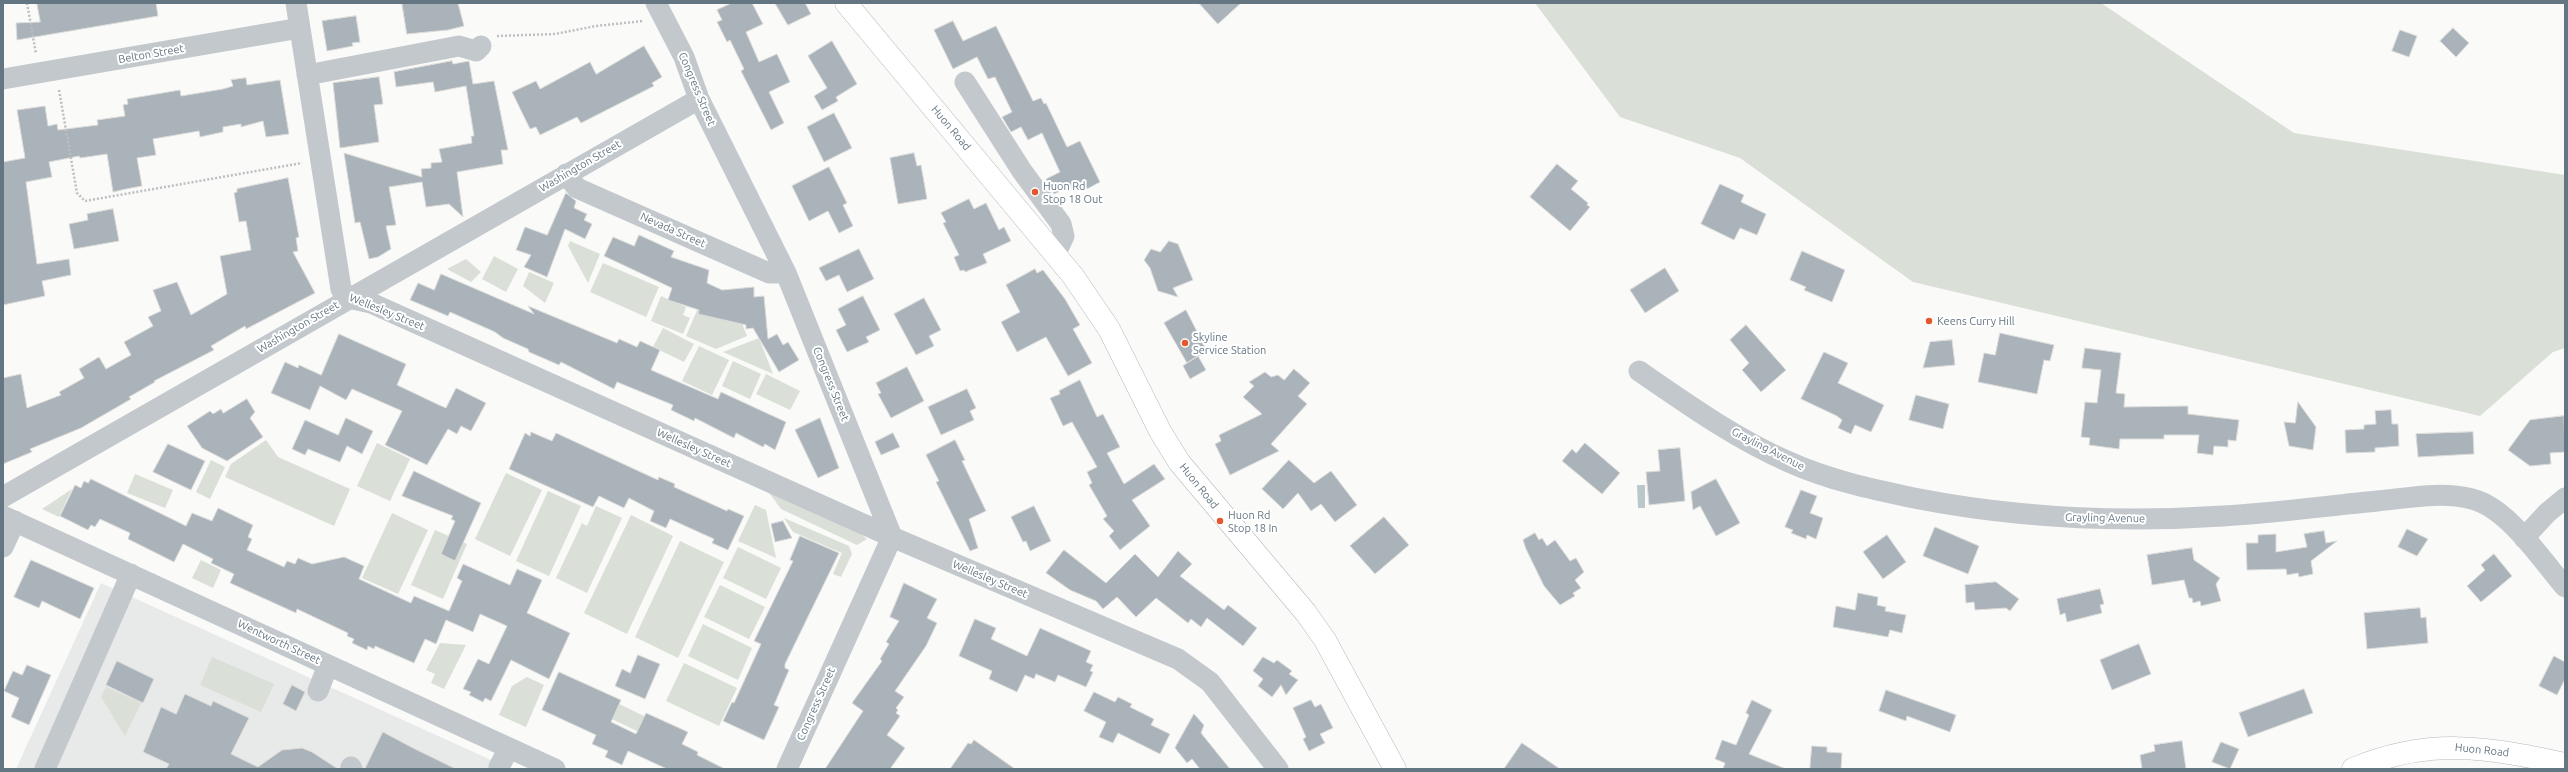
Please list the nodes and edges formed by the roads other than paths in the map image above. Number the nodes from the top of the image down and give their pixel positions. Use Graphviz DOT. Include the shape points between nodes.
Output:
graph roads {
  1 [pos="296,3"];
  2 [pos="846,3"];
  3 [pos="660,10"];
  4 [pos="300,28"];
  5 [pos="481,46"];
  6 [pos="307,75"];
  7 [pos="3,79"];
  8 [pos="965,82"];
  9 [pos="699,99"];
  10 [pos="566,174"];
  11 [pos="1056,253"];
  12 [pos="786,273"];
  13 [pos="348,298"];
  14 [pos="1639,371"];
  15 [pos="3,497"];
  16 [pos="2565,498"];
  17 [pos="9,518"];
  18 [pos="892,536"];
  19 [pos="2524,538"];
  20 [pos="3,547"];
  21 [pos="131,574"];
  22 [pos="2565,587"];
  23 [pos="328,665"];
  24 [pos="318,691"];
  25 [pos="509,748"];
  26 [pos="2565,764"];
  27 [pos="499,767"];
  28 [pos="45,769"];
  29 [pos="555,769"];
  30 [pos="787,769"];
  31 [pos="1278,769"];
  32 [pos="1395,769"];
  33 [pos="2353,769"];
  1 -- 4 [label="street, Wellesley Street"];
  2 -- 11 [label="main road, Huon Road"];
  3 -- 9 [label="street, Congress Street" via="684,57"];
  4 -- 6 [label="street, Wellesley Street"];
  4 -- 7 [label="street, Belton Street"];
  5 -- 6 [label="street" via="476,52 459,46"];
  6 -- 13 [label="street, Wellesley Street" via="341,289"];
  8 -- 11 [label="street" via="1022,171 1061,224 1064,236"];
  9 -- 10 [label="street, Washington Street"];
  9 -- 12 [label="street, Congress Street"];
  10 -- 12 [label="street, Nevada Street" via="577,188 769,273"];
  10 -- 13 [label="street, Washington Street"];
  11 -- 32 [label="main road, Huon Road" via="1109,330 1179,462 1306,613 1325,640"];
  12 -- 18 [label="street, Congress Street"];
  13 -- 15 [label="street, Washington Street"];
  13 -- 18 [label="street, Wellesley Street" via="371,303"];
  14 -- 19 [label="street, Grayling Avenue" via="1715,421 1788,462 1832,479 1944,504 2011,514 2108,519 2222,516 2436,495 2474,500 2488,506"];
  16 -- 19 [label="street"];
  17 -- 20 [label="street"];
  17 -- 21 [label="street, Wentworth Street"];
  18 -- 30 [label="street, Congress Street"];
  18 -- 31 [label="street, Wellesley Street" via="1178,659 1210,682"];
  19 -- 22 [label="street, Grayling Avenue"];
  21 -- 23 [label="street, Wentworth Street"];
  21 -- 28 [label="street"];
  23 -- 24 [label="street"];
  23 -- 25 [label="street, Wentworth Street"];
  25 -- 27 [label="street"];
  25 -- 29 [label="street, Wentworth Street"];
  26 -- 33 [label="main road, Huon Road" via="2495,750 2435,747 2411,750"];
}
